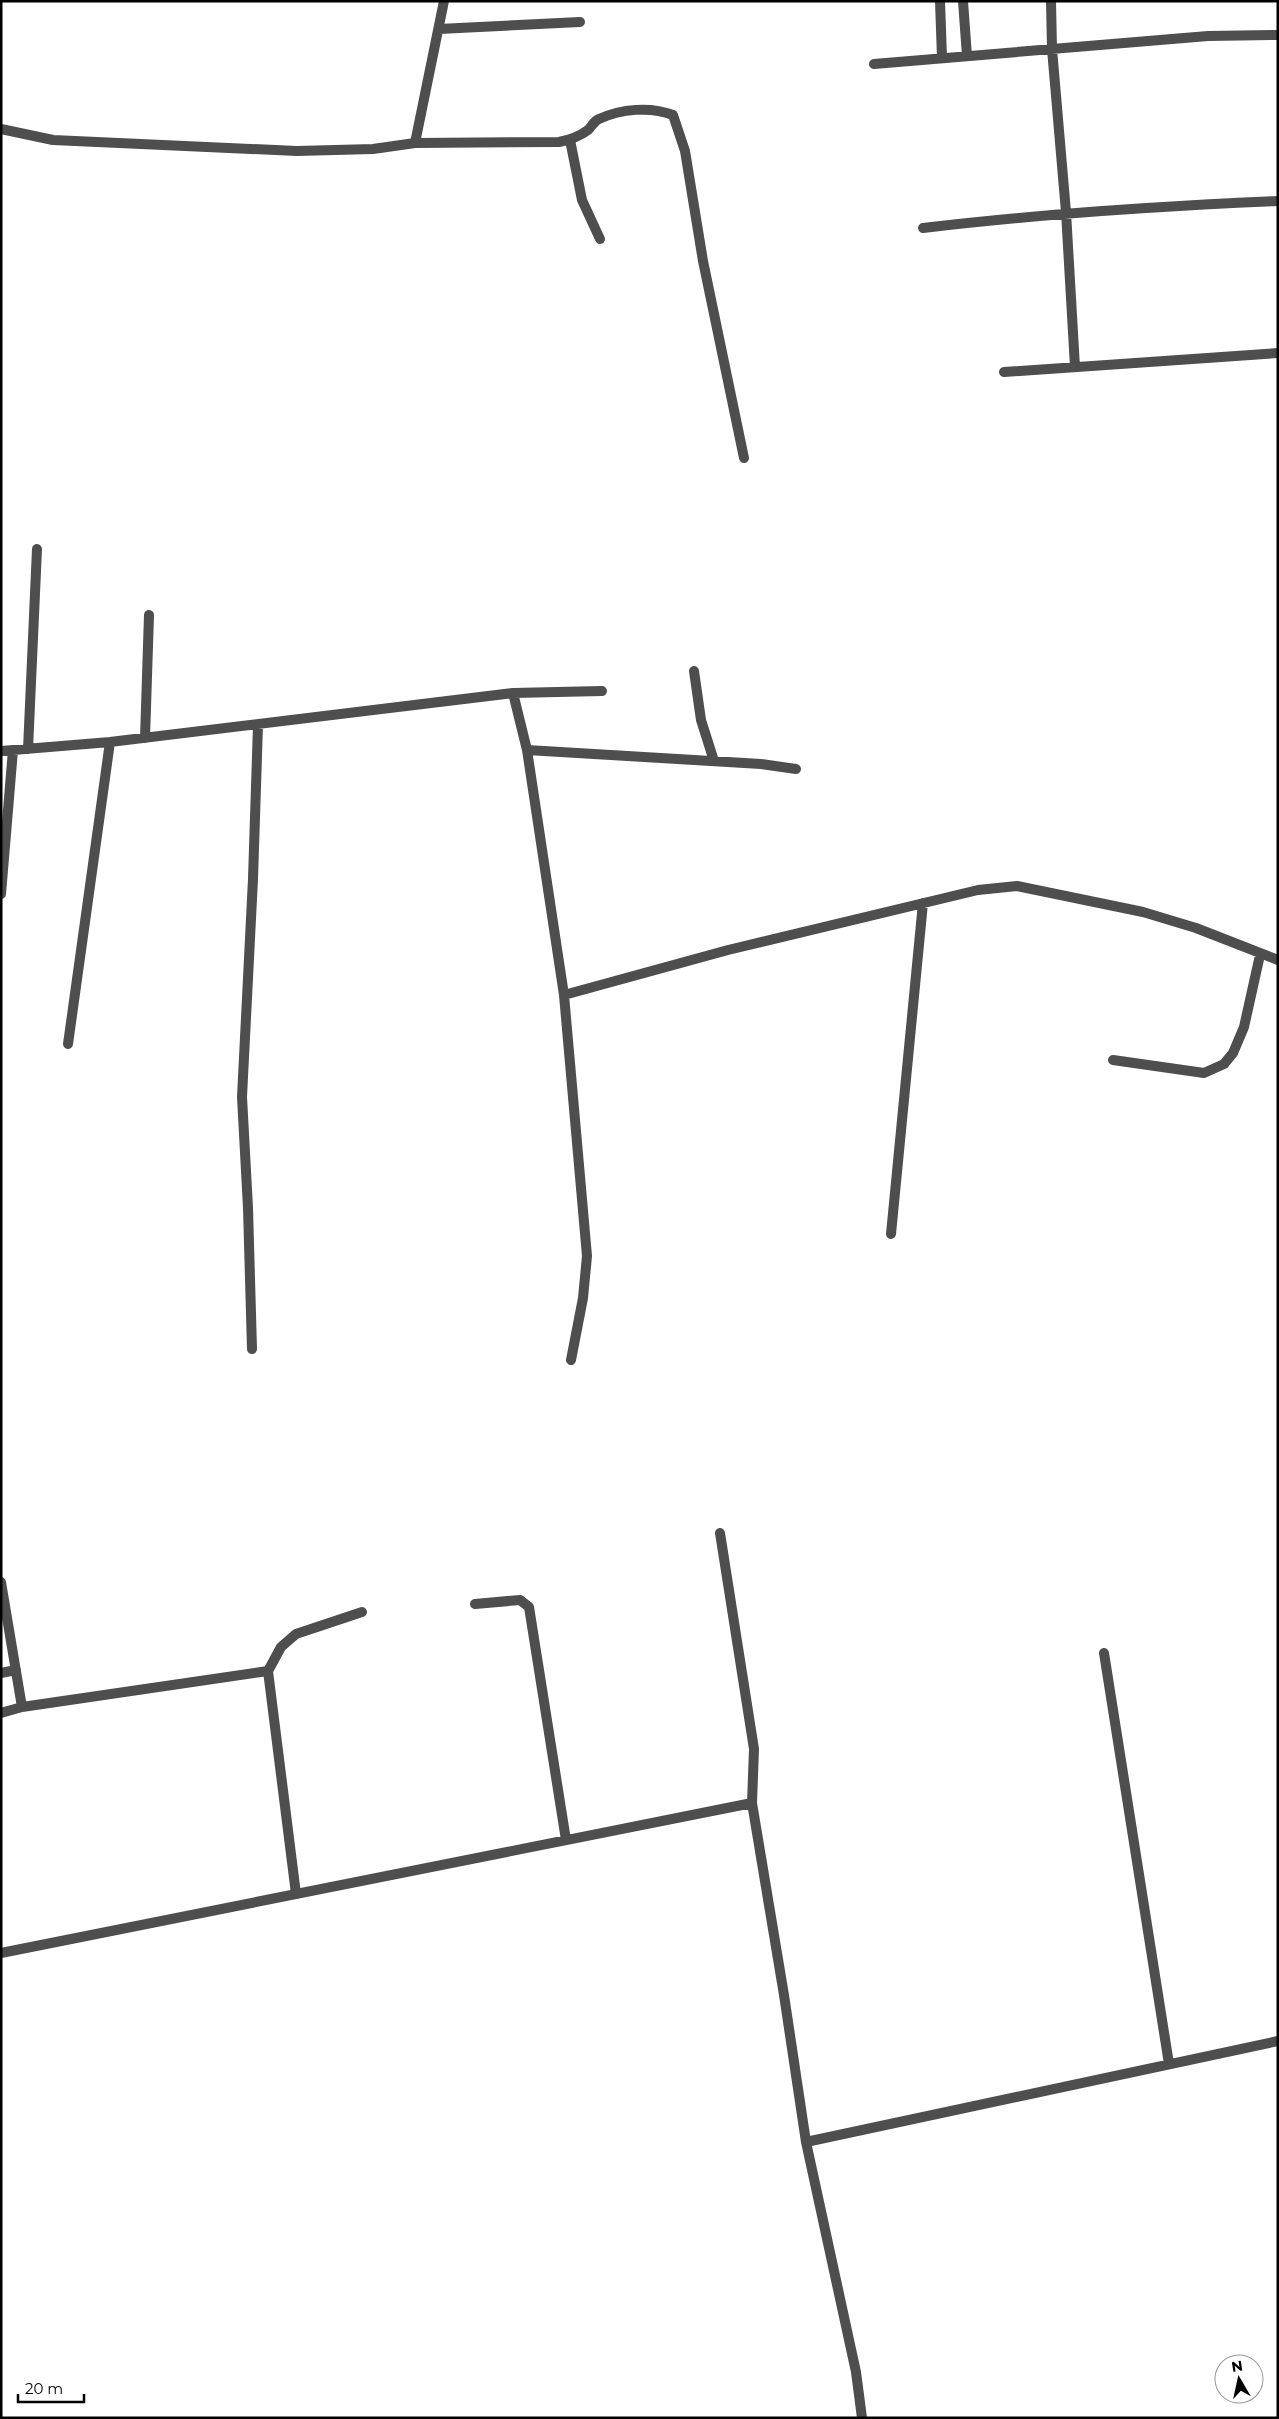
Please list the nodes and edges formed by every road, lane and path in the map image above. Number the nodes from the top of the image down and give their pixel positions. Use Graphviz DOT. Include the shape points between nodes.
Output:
graph roads {
  1 [pos="444,1"];
  2 [pos="940,1"];
  3 [pos="963,1"];
  4 [pos="1051,1"];
  5 [pos="580,22"];
  6 [pos="439,29"];
  7 [pos="1278,35"];
  8 [pos="1052,49"];
  9 [pos="967,56"];
  10 [pos="942,58"];
  11 [pos="874,64"];
  12 [pos="1,129"];
  13 [pos="570,140"];
  14 [pos="415,143"];
  15 [pos="1278,201"];
  16 [pos="1066,212"];
  17 [pos="923,228"];
  18 [pos="600,239"];
  19 [pos="1278,354"];
  20 [pos="1075,367"];
  21 [pos="1004,372"];
  22 [pos="744,458"];
  23 [pos="37,549"];
  24 [pos="149,615"];
  25 [pos="694,671"];
  26 [pos="602,691"];
  27 [pos="512,693"];
  28 [pos="258,724"];
  29 [pos="144,738"];
  30 [pos="110,742"];
  31 [pos="28,749"];
  32 [pos="13,750"];
  33 [pos="527,750"];
  34 [pos="1,751"];
  35 [pos="714,762"];
  36 [pos="796,769"];
  37 [pos="1,894"];
  38 [pos="923,904"];
  39 [pos="1260,955"];
  40 [pos="1278,960"];
  41 [pos="564,995"];
  42 [pos="68,1044"];
  43 [pos="1113,1060"];
  44 [pos="891,1234"];
  45 [pos="252,1349"];
  46 [pos="572,1360"];
  47 [pos="720,1533"];
  48 [pos="1,1582"];
  49 [pos="475,1604"];
  50 [pos="362,1612"];
  51 [pos="1104,1653"];
  52 [pos="16,1670"];
  53 [pos="268,1671"];
  54 [pos="1,1673"];
  55 [pos="22,1707"];
  56 [pos="1,1714"];
  57 [pos="752,1803"];
  58 [pos="566,1840"];
  59 [pos="296,1894"];
  60 [pos="1,1954"];
  61 [pos="1278,2041"];
  62 [pos="1169,2064"];
  63 [pos="806,2142"];
  64 [pos="862,2418"];
  1 -- 6 [label="street"];
  2 -- 10 [label="street"];
  3 -- 9 [label="street"];
  4 -- 8 [label="street"];
  5 -- 6 [label="street"];
  6 -- 14 [label="street"];
  7 -- 8 [label="street" via="1208,36"];
  8 -- 9 [label="street"];
  8 -- 16 [label="street"];
  9 -- 10 [label="street"];
  10 -- 11 [label="street"];
  12 -- 14 [label="street" via="53,140 297,151 373,149"];
  13 -- 14 [label="street"];
  13 -- 18 [label="street" via="582,200"];
  13 -- 22 [label="street" via="597,120 626,111 661,111 672,115 685,151 703,260"];
  15 -- 16 [label="street"];
  16 -- 17 [label="street"];
  16 -- 20 [label="street"];
  19 -- 20 [label="street"];
  20 -- 21 [label="street"];
  23 -- 31 [label="street"];
  24 -- 29 [label="street"];
  25 -- 35 [label="street" via="701,720"];
  26 -- 27 [label="street"];
  27 -- 28 [label="street"];
  27 -- 33 [label="street"];
  28 -- 29 [label="street"];
  28 -- 45 [label="street" via="242,1097"];
  29 -- 30 [label="street"];
  30 -- 31 [label="street"];
  30 -- 42 [label="street"];
  31 -- 32 [label="street"];
  32 -- 34 [label="street"];
  32 -- 37 [label="street"];
  33 -- 35 [label="street"];
  33 -- 41 [label="street"];
  35 -- 36 [label="street"];
  38 -- 39 [label="street" via="978,890 1017,886 1143,912 1205,931"];
  38 -- 41 [label="street" via="728,950"];
  38 -- 44 [label="street"];
  39 -- 40 [label="street"];
  39 -- 43 [label="street" via="1244,1027 1233,1053 1224,1064 1204,1073"];
  41 -- 46 [label="street" via="587,1256"];
  47 -- 57 [label="street" via="754,1749"];
  48 -- 52 [label="street"];
  49 -- 58 [label="street" via="520,1600 529,1607"];
  50 -- 53 [label="street" via="296,1634 280,1647"];
  51 -- 62 [label="street"];
  52 -- 54 [label="street"];
  52 -- 55 [label="street"];
  53 -- 55 [label="street"];
  53 -- 59 [label="street"];
  55 -- 56 [label="street"];
  57 -- 58 [label="street"];
  57 -- 63 [label="street"];
  58 -- 59 [label="street"];
  59 -- 60 [label="street"];
  61 -- 62 [label="street"];
  62 -- 63 [label="street"];
  63 -- 64 [label="street" via="856,2372"];
}
